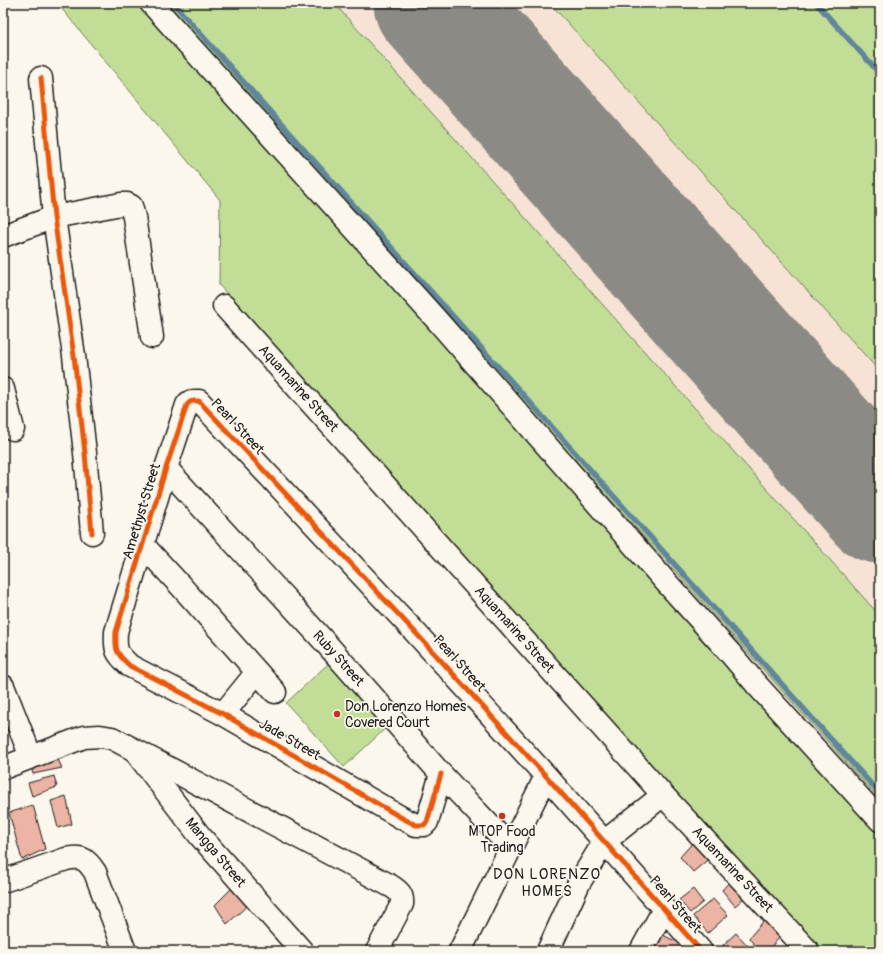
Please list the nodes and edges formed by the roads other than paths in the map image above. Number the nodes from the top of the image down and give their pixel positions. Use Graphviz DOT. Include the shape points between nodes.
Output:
graph roads {
  1 [pos="152,3"];
  2 [pos="41,78"];
  3 [pos="54,216"];
  4 [pos="3,236"];
  5 [pos="224,306"];
  6 [pos="152,337"];
  7 [pos="3,389"];
  8 [pos="193,401"];
  9 [pos="13,430"];
  10 [pos="166,468"];
  11 [pos="92,533"];
  12 [pos="143,545"];
  13 [pos="116,632"];
  14 [pos="257,672"];
  15 [pos="3,686"];
  16 [pos="275,692"];
  17 [pos="223,714"];
  18 [pos="134,750"];
  19 [pos="31,757"];
  20 [pos="3,768"];
  21 [pos="441,774"];
  22 [pos="546,776"];
  23 [pos="663,795"];
  24 [pos="880,820"];
  25 [pos="604,842"];
  26 [pos="511,848"];
  27 [pos="3,881"];
  28 [pos="664,909"];
  29 [pos="125,951"];
  30 [pos="302,951"];
  31 [pos="376,951"];
  32 [pos="460,951"];
  33 [pos="548,951"];
  34 [pos="641,951"];
  35 [pos="701,951"];
  36 [pos="808,951"];
  1 -- 24 [label="street" via="435,318 756,684"];
  2 -- 3 [label="street"];
  3 -- 4 [label="street"];
  3 -- 6 [label="street" via="121,204 131,206"];
  3 -- 11 [label="street" via="86,453"];
  5 -- 23 [label="street, Aquamarine Street"];
  7 -- 9 [label="street"];
  8 -- 10 [label="street, Amethyst Street" via="187,405"];
  8 -- 22 [label="street, Pearl Street" via="199,401"];
  10 -- 12 [label="street, Amethyst Street"];
  10 -- 21 [label="street, Ruby Street"];
  12 -- 13 [label="street, Amethyst Street"];
  12 -- 14 [label="street"];
  13 -- 17 [label="street, Jade Street" via="116,652 130,666"];
  14 -- 16 [label="street"];
  14 -- 17 [label="street"];
  15 -- 19 [label="street"];
  17 -- 21 [label="street, Jade Street" via="416,825 424,825 427,822"];
  18 -- 19 [label="street" via="112,738 84,737"];
  18 -- 30 [label="street, Mangga Street" via="200,836"];
  18 -- 31 [label="street" via="399,891 402,904"];
  19 -- 20 [label="street"];
  21 -- 26 [label="street, Ruby Street"];
  22 -- 25 [label="street, Pearl Street"];
  22 -- 26 [label="street"];
  23 -- 25 [label="street"];
  23 -- 36 [label="street, Aquamarine Street"];
  25 -- 28 [label="street, Pearl Street"];
  25 -- 33 [label="street" via="579,883"];
  26 -- 32 [label="street"];
  27 -- 29 [label="street" via="66,859 83,858 95,872"];
  28 -- 34 [label="street"];
  28 -- 35 [label="street, Pearl Street"];
}
